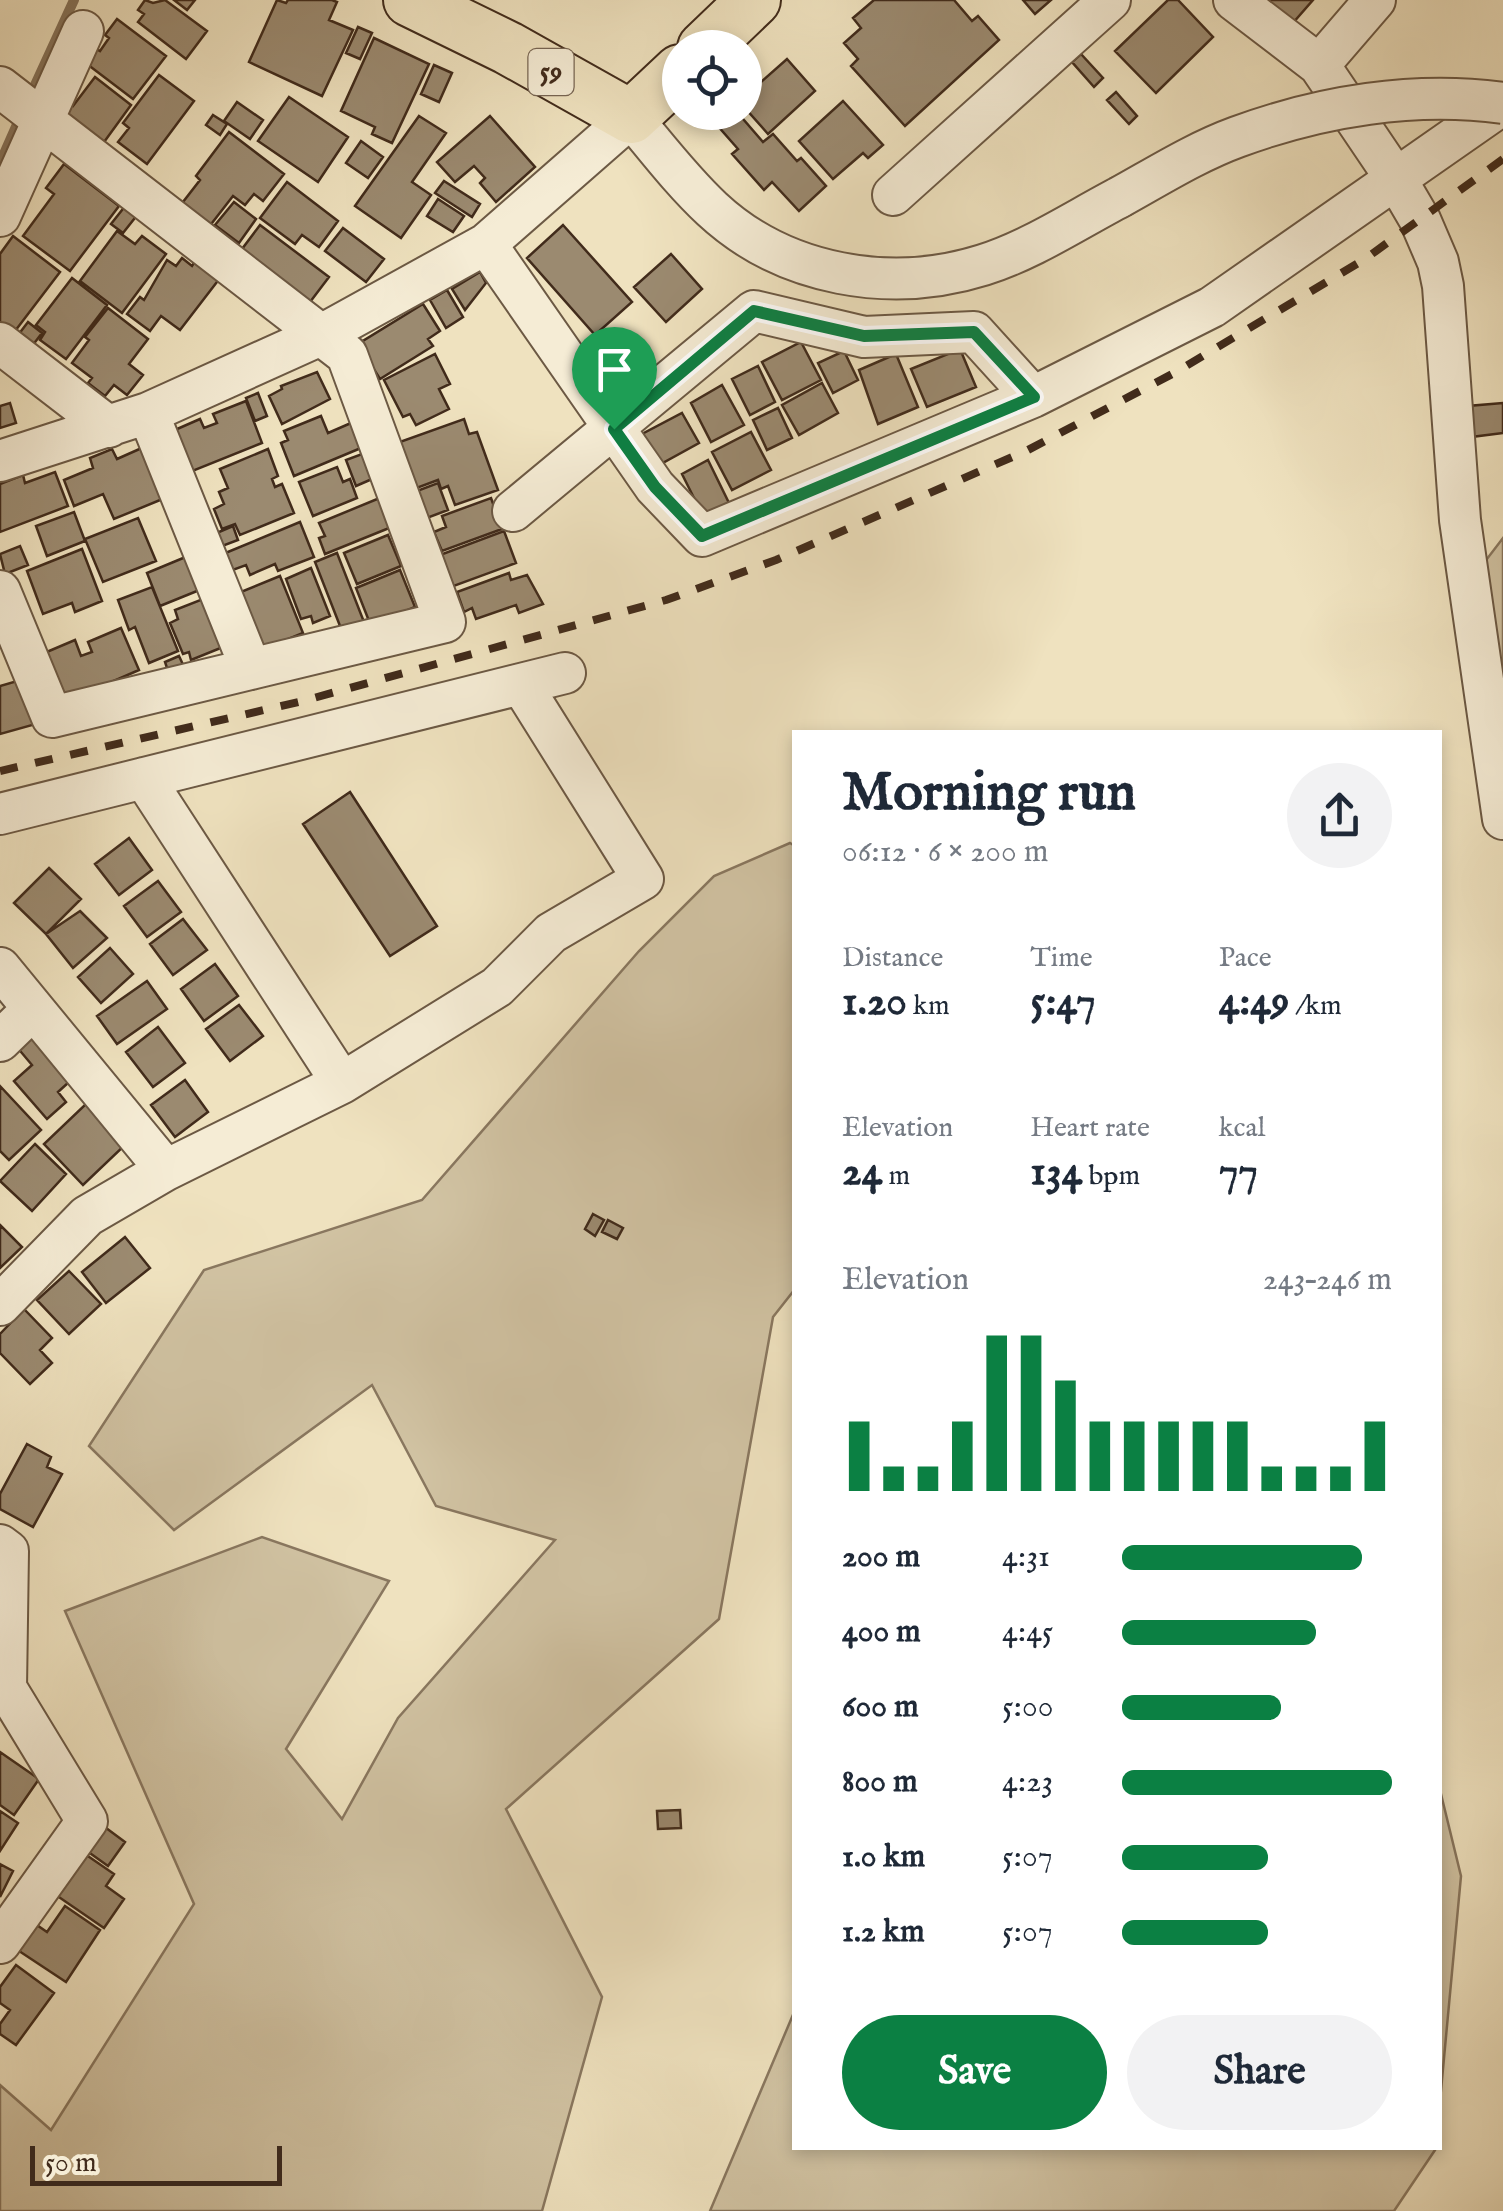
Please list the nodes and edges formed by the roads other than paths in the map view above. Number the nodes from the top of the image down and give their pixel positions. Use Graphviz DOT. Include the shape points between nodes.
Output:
graph roads {
  1 [pos="410,0"];
  2 [pos="754,0"];
  3 [pos="1110,0"];
  4 [pos="1234,0"];
  5 [pos="1375,0"];
  6 [pos="723,30"];
  7 [pos="83,31"];
  8 [pos="1319,65"];
  9 [pos="662,87"];
  10 [pos="1503,104"];
  11 [pos="23,106"];
  12 [pos="631,117"];
  13 [pos="1396,180"];
  14 [pos="894,195"];
  15 [pos="0,216"];
  16 [pos="486,244"];
  17 [pos="323,334"];
  18 [pos="0,344"];
  19 [pos="1034,397"];
  20 [pos="148,413"];
  21 [pos="109,427"];
  22 [pos="614,429"];
  23 [pos="0,461"];
  24 [pos="513,510"];
  25 [pos="0,591"];
  26 [pos="9,638"];
  27 [pos="251,669"];
  28 [pos="565,673"];
  29 [pos="521,684"];
  30 [pos="144,778"];
  31 [pos="0,814"];
  32 [pos="1503,818"];
  33 [pos="0,968"];
  34 [pos="34,1009"];
  35 [pos="0,1041"];
  36 [pos="342,1083"];
  37 [pos="166,1170"];
  38 [pos="0,1305"];
  39 [pos="2,1572"];
  40 [pos="0,1944"];
  1 -- 12 [label="main road, 59"];
  2 -- 6 [label="main road"];
  3 -- 14 [label="street"];
  4 -- 8 [label="street"];
  5 -- 8 [label="street"];
  7 -- 11 [label="street"];
  8 -- 13 [label="street"];
  9 -- 12 [label="main road"];
  10 -- 12 [label="street, bridge" via="1420,100 1294,118 1234,138 985,265 890,280 795,260 739,230"];
  10 -- 13 [label="street"];
  11 -- 15 [label="street"];
  11 -- 17 [label="street"];
  12 -- 16 [label="street"];
  13 -- 19 [label="street" via="1212,307"];
  13 -- 32 [label="street" via="1430,240 1443,286 1460,520"];
  16 -- 17 [label="street"];
  16 -- 22 [label="street"];
  17 -- 20 [label="street"];
  17 -- 27 [label="street" via="347,355 446,622"];
  18 -- 21 [label="street"];
  19 -- 22 [label="street" via="974,332 864,336 754,311"];
  19 -- 22 [label="street" via="702,536 655,487"];
  20 -- 21 [label="street"];
  20 -- 27 [label="street"];
  21 -- 23 [label="street"];
  22 -- 24 [label="street"];
  25 -- 26 [label="street"];
  26 -- 27 [label="street" via="52,717"];
  28 -- 29 [label="street"];
  29 -- 30 [label="street"];
  29 -- 36 [label="street" via="643,879 552,933 497,987"];
  30 -- 31 [label="street"];
  30 -- 36 [label="street"];
  33 -- 34 [label="street"];
  34 -- 35 [label="street"];
  34 -- 37 [label="street"];
  36 -- 37 [label="street"];
  37 -- 38 [label="street" via="87,1216"];
  39 -- 40 [label="street" via="6,1688 87,1821"];
}
